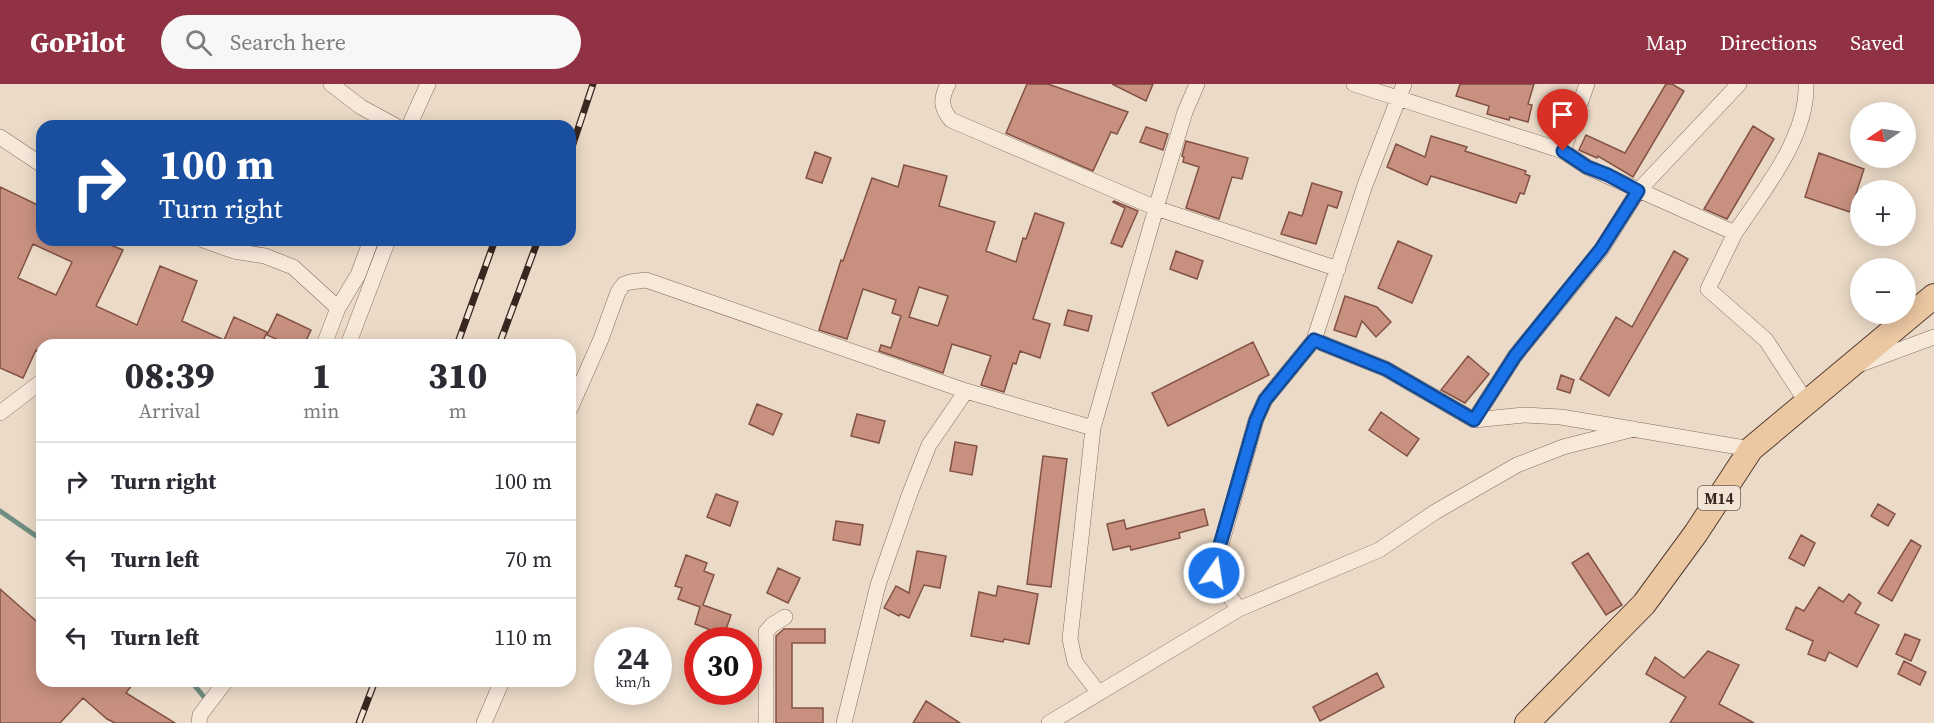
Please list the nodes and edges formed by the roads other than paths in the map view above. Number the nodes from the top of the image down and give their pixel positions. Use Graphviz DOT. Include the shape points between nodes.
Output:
graph roads {
  1 [pos="331,84"];
  2 [pos="428,84"];
  3 [pos="948,84"];
  4 [pos="1197,84"];
  5 [pos="1354,84"];
  6 [pos="1587,84"];
  7 [pos="1738,84"];
  8 [pos="1806,84"];
  9 [pos="1401,91"];
  10 [pos="385,120"];
  11 [pos="412,120"];
  12 [pos="0,137"];
  13 [pos="1563,151"];
  14 [pos="36,161"];
  15 [pos="1638,191"];
  16 [pos="1156,208"];
  17 [pos="1735,233"];
  18 [pos="220,246"];
  19 [pos="369,246"];
  20 [pos="386,246"];
  21 [pos="1338,269"];
  22 [pos="1934,296"];
  23 [pos="338,308"];
  24 [pos="1934,338"];
  25 [pos="326,339"];
  26 [pos="350,339"];
  27 [pos="1314,340"];
  28 [pos="1848,368"];
  29 [pos="36,386"];
  30 [pos="966,391"];
  31 [pos="576,396"];
  32 [pos="1807,403"];
  33 [pos="0,413"];
  34 [pos="1474,420"];
  35 [pos="1093,428"];
  36 [pos="1634,429"];
  37 [pos="1751,449"];
  38 [pos="1239,609"];
  39 [pos="785,617"];
  40 [pos="221,687"];
  41 [pos="499,687"];
  42 [pos="1098,692"];
  43 [pos="199,723"];
  44 [pos="484,723"];
  45 [pos="766,723"];
  46 [pos="844,723"];
  47 [pos="1049,723"];
  48 [pos="1527,723"];
  1 -- 10 [label="street"];
  2 -- 11 [label="street"];
  3 -- 16 [label="street" via="942,98 951,120"];
  4 -- 16 [label="street"];
  5 -- 9 [label="street"];
  6 -- 13 [label="street"];
  7 -- 15 [label="street"];
  8 -- 17 [label="street" via="1807,100 1801,123 1779,166"];
  9 -- 13 [label="street"];
  9 -- 21 [label="street"];
  12 -- 14 [label="street"];
  13 -- 15 [label="street"];
  15 -- 17 [label="street"];
  15 -- 34 [label="street" via="1601,249 1515,356"];
  16 -- 21 [label="street"];
  16 -- 35 [label="street"];
  17 -- 32 [label="street" via="1708,289 1766,340"];
  18 -- 23 [label="street" via="293,267"];
  19 -- 23 [label="street" via="358,275"];
  20 -- 26 [label="street"];
  21 -- 27 [label="street"];
  22 -- 28 [label="main road, M14"];
  23 -- 25 [label="street"];
  24 -- 28 [label="street"];
  27 -- 34 [label="street" via="1386,369"];
  27 -- 38 [label="street" via="1265,400 1244,459 1214,570"];
  28 -- 32 [label="main road, M14"];
  29 -- 33 [label="street"];
  30 -- 31 [label="street" via="646,280 635,280 624,284 618,292"];
  30 -- 35 [label="street"];
  30 -- 46 [label="street" via="929,445 909,493 878,585"];
  32 -- 37 [label="main road, M14"];
  34 -- 36 [label="street" via="1561,417"];
  35 -- 42 [label="street" via="1070,639 1075,662"];
  36 -- 37 [label="street"];
  36 -- 38 [label="street" via="1563,447 1517,465 1379,550"];
  37 -- 48 [label="main road, M14" via="1644,604"];
  38 -- 42 [label="street"];
  39 -- 45 [label="street" via="766,632"];
  40 -- 43 [label="street" via="200,715"];
  41 -- 44 [label="street"];
  42 -- 47 [label="street"];
}
